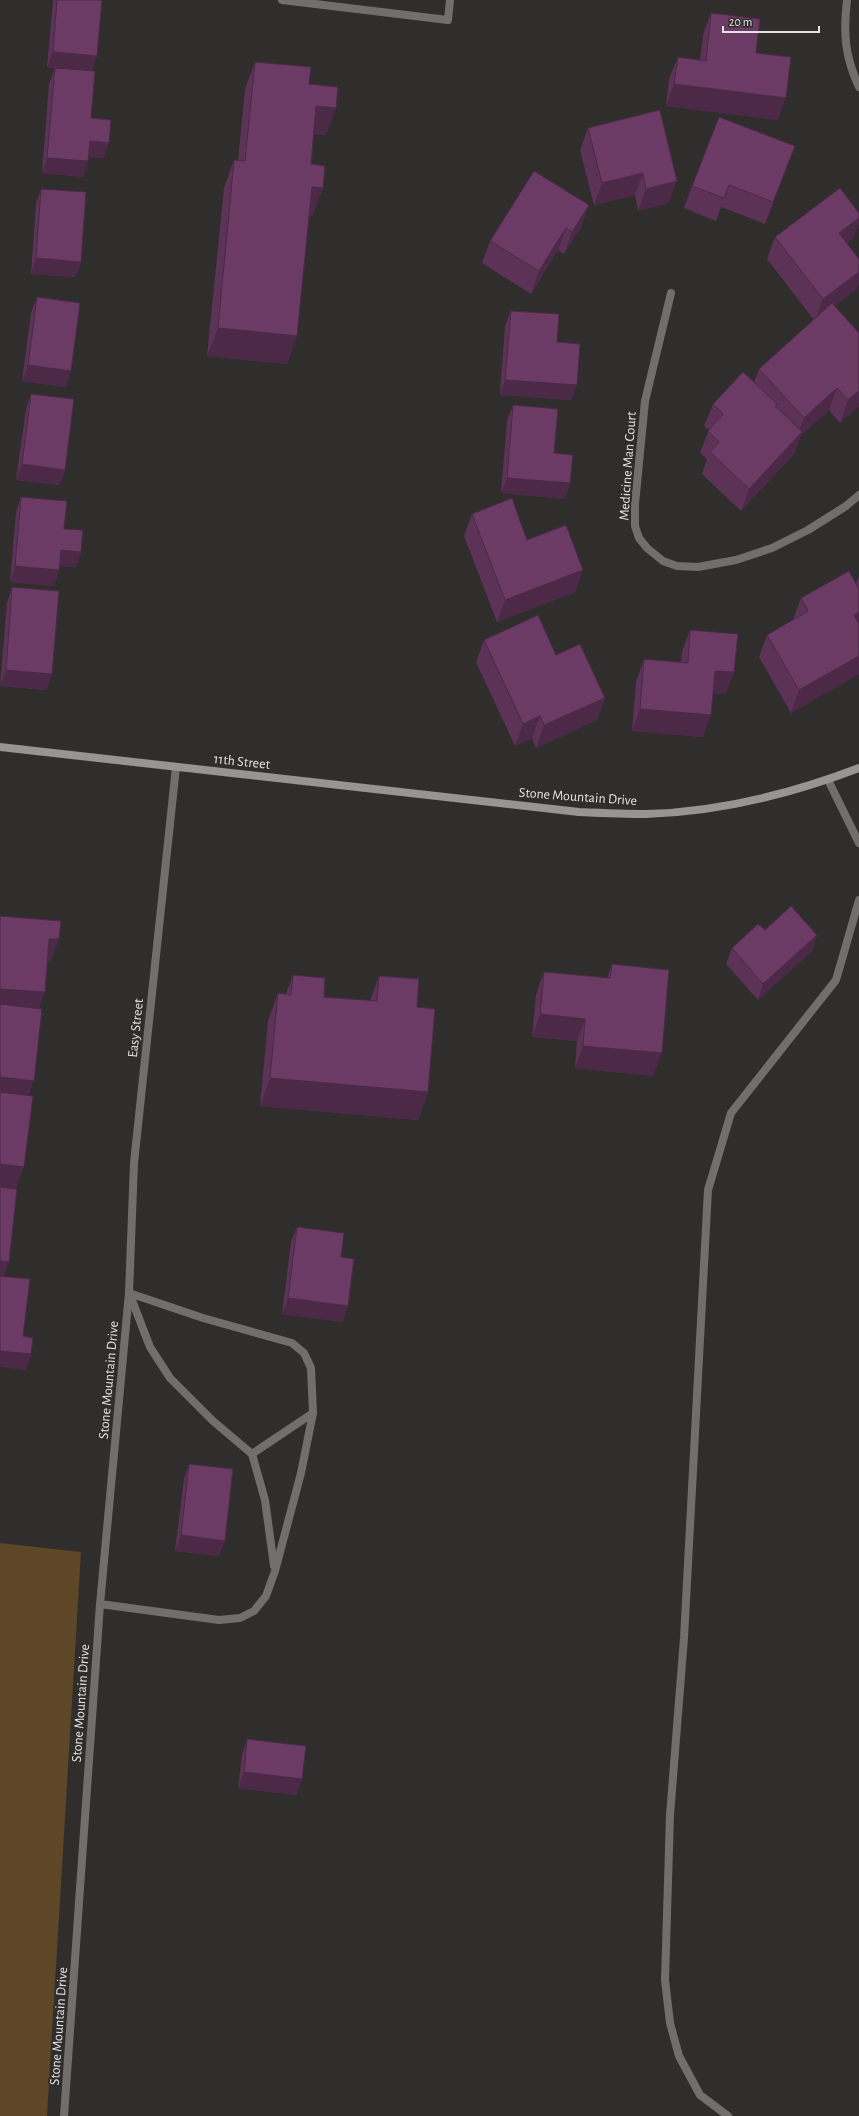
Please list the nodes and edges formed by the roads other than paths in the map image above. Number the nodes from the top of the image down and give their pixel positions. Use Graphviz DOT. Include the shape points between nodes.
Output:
graph roads {
  1 [pos="282,0"];
  2 [pos="450,0"];
  3 [pos="847,0"];
  4 [pos="859,87"];
  5 [pos="671,293"];
  6 [pos="859,495"];
  7 [pos="0,748"];
  8 [pos="176,767"];
  9 [pos="859,768"];
  10 [pos="828,780"];
  11 [pos="481,801"];
  12 [pos="859,843"];
  13 [pos="859,900"];
  14 [pos="129,1293"];
  15 [pos="312,1414"];
  16 [pos="252,1454"];
  17 [pos="275,1570"];
  18 [pos="100,1604"];
  19 [pos="64,2116"];
  20 [pos="728,2116"];
  1 -- 2 [label="street" via="448,20"];
  3 -- 4 [label="street" via="845,35 850,67"];
  5 -- 6 [label="street, Medicine Man Court" via="645,401 635,504 635,526 639,538 647,548 663,561 677,566 698,567 736,560 772,548 808,530"];
  7 -- 8 [label="street, 11th Street"];
  8 -- 11 [label="street, 11th Street"];
  8 -- 14 [label="street, Easy Street" via="134,1163"];
  9 -- 10 [label="street, Stone Mountain Drive"];
  10 -- 11 [label="street, Stone Mountain Drive" via="776,795 712,808 647,814 579,812"];
  10 -- 12 [label="street"];
  13 -- 20 [label="street" via="836,980 731,1113 708,1190 684,1630 670,1815 665,1980 670,2023 679,2056 700,2095"];
  14 -- 15 [label="street" via="203,1318 292,1343 304,1353 311,1368"];
  14 -- 16 [label="street" via="150,1347 170,1378 213,1421"];
  14 -- 18 [label="street, Stone Mountain Drive"];
  15 -- 16 [label="street"];
  15 -- 17 [label="street" via="301,1474"];
  16 -- 17 [label="street" via="265,1500"];
  17 -- 18 [label="street" via="266,1596 254,1611 240,1618 219,1620"];
  18 -- 19 [label="street, Stone Mountain Drive"];
}
